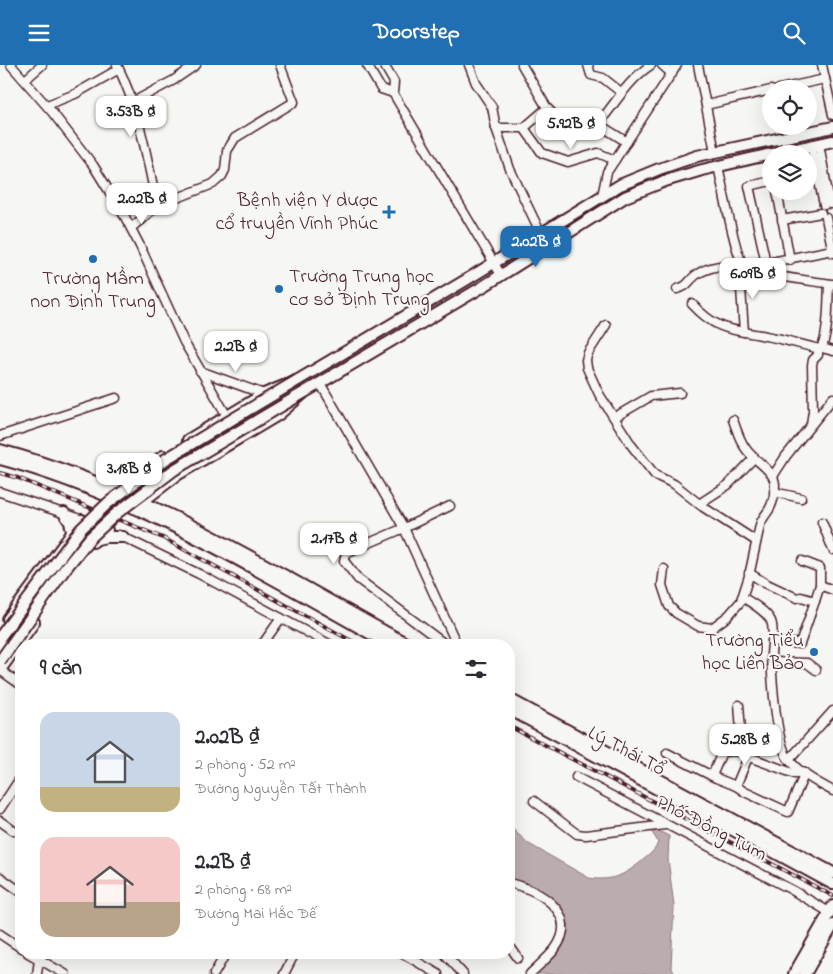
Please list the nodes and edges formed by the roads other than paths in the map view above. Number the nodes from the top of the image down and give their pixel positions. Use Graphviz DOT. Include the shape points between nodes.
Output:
graph roads {
  1 [pos="12,65"];
  2 [pos="42,65"];
  3 [pos="196,65"];
  4 [pos="282,65"];
  5 [pos="368,65"];
  6 [pos="384,65"];
  7 [pos="469,65"];
  8 [pos="522,65"];
  9 [pos="588,65"];
  10 [pos="651,65"];
  11 [pos="662,65"];
  12 [pos="677,65"];
  13 [pos="698,65"];
  14 [pos="822,65"];
  15 [pos="118,67"];
  16 [pos="672,74"];
  17 [pos="825,79"];
  18 [pos="25,80"];
  19 [pos="817,81"];
  20 [pos="393,93"];
  21 [pos="622,93"];
  22 [pos="762,93"];
  23 [pos="132,101"];
  24 [pos="47,105"];
  25 [pos="706,105"];
  26 [pos="547,108"];
  27 [pos="833,115"];
  28 [pos="598,124"];
  29 [pos="833,127"];
  30 [pos="496,128"];
  31 [pos="524,128"];
  32 [pos="817,130"];
  33 [pos="794,135"];
  34 [pos="814,135"];
  35 [pos="833,141"];
  36 [pos="627,142"];
  37 [pos="815,145"];
  38 [pos="715,152"];
  39 [pos="817,155"];
  40 [pos="762,156"];
  41 [pos="615,160"];
  42 [pos="718,166"];
  43 [pos="762,183"];
  44 [pos="817,183"];
  45 [pos="602,196"];
  46 [pos="779,200"];
  47 [pos="157,206"];
  48 [pos="605,210"];
  49 [pos="828,210"];
  50 [pos="782,220"];
  51 [pos="131,228"];
  52 [pos="541,234"];
  53 [pos="833,251"];
  54 [pos="790,260"];
  55 [pos="494,263"];
  56 [pos="743,265"];
  57 [pos="501,275"];
  58 [pos="831,284"];
  59 [pos="677,289"];
  60 [pos="433,299"];
  61 [pos="692,304"];
  62 [pos="440,312"];
  63 [pos="606,325"];
  64 [pos="744,332"];
  65 [pos="820,349"];
  66 [pos="833,351"];
  67 [pos="200,370"];
  68 [pos="298,380"];
  69 [pos="320,383"];
  70 [pos="305,392"];
  71 [pos="680,393"];
  72 [pos="264,394"];
  73 [pos="116,398"];
  74 [pos="833,398"];
  75 [pos="227,416"];
  76 [pos="615,417"];
  77 [pos="733,420"];
  78 [pos="810,426"];
  79 [pos="0,437"];
  80 [pos="0,450"];
  81 [pos="754,458"];
  82 [pos="0,459"];
  83 [pos="137,474"];
  84 [pos="773,477"];
  85 [pos="127,481"];
  86 [pos="102,484"];
  87 [pos="161,487"];
  88 [pos="0,492"];
  89 [pos="774,492"];
  90 [pos="111,493"];
  91 [pos="151,494"];
  92 [pos="801,499"];
  93 [pos="699,503"];
  94 [pos="138,505"];
  95 [pos="450,506"];
  96 [pos="157,509"];
  97 [pos="64,513"];
  98 [pos="82,520"];
  99 [pos="822,522"];
  100 [pos="404,528"];
  101 [pos="107,530"];
  102 [pos="72,532"];
  103 [pos="123,537"];
  104 [pos="94,540"];
  105 [pos="756,541"];
  106 [pos="62,545"];
  107 [pos="833,550"];
  108 [pos="81,556"];
  109 [pos="802,561"];
  110 [pos="664,569"];
  111 [pos="749,573"];
  112 [pos="820,585"];
  113 [pos="833,590"];
  114 [pos="742,597"];
  115 [pos="815,601"];
  116 [pos="280,618"];
  117 [pos="0,629"];
  118 [pos="0,637"];
  119 [pos="16,639"];
  120 [pos="22,639"];
  121 [pos="266,639"];
  122 [pos="320,639"];
  123 [pos="387,639"];
  124 [pos="388,639"];
  125 [pos="438,639"];
  126 [pos="454,639"];
  127 [pos="15,640"];
  128 [pos="772,641"];
  129 [pos="15,649"];
  130 [pos="0,661"];
  131 [pos="772,661"];
  132 [pos="0,670"];
  133 [pos="816,670"];
  134 [pos="15,681"];
  135 [pos="515,702"];
  136 [pos="739,705"];
  137 [pos="833,711"];
  138 [pos="515,712"];
  139 [pos="667,753"];
  140 [pos="748,754"];
  141 [pos="789,760"];
  142 [pos="805,773"];
  143 [pos="712,776"];
  144 [pos="576,777"];
  145 [pos="15,786"];
  146 [pos="736,786"];
  147 [pos="833,791"];
  148 [pos="534,801"];
  149 [pos="0,809"];
  150 [pos="0,821"];
  151 [pos="666,824"];
  152 [pos="14,831"];
  153 [pos="833,873"];
  154 [pos="0,877"];
  155 [pos="833,884"];
  156 [pos="515,885"];
  157 [pos="15,888"];
  158 [pos="831,909"];
  159 [pos="833,925"];
  160 [pos="0,934"];
  161 [pos="15,945"];
  162 [pos="515,954"];
  163 [pos="518,958"];
  164 [pos="221,959"];
  165 [pos="292,959"];
  166 [pos="412,959"];
  167 [pos="449,959"];
  168 [pos="39,960"];
  169 [pos="808,973"];
  170 [pos="37,974"];
  171 [pos="65,974"];
  172 [pos="214,974"];
  173 [pos="284,974"];
  174 [pos="438,974"];
  175 [pos="463,974"];
  176 [pos="530,974"];
  177 [pos="794,974"];
  1 -- 18 [label="street"];
  2 -- 18 [label="street"];
  3 -- 23 [label="street"];
  4 -- 47 [label="street" via="294,101 235,138 227,151 222,176 213,184"];
  5 -- 20 [label="street" via="381,89"];
  6 -- 20 [label="street" via="394,82"];
  7 -- 30 [label="street" via="476,83 492,107"];
  8 -- 26 [label="street"];
  9 -- 21 [label="street" via="591,75 603,78"];
  10 -- 21 [label="street" via="638,74"];
  11 -- 16 [label="street"];
  12 -- 16 [label="street"];
  13 -- 25 [label="street"];
  14 -- 17 [label="street"];
  15 -- 23 [label="street"];
  15 -- 24 [label="street" via="75,94"];
  16 -- 36 [label="street"];
  17 -- 19 [label="street"];
  17 -- 27 [label="street"];
  18 -- 24 [label="street"];
  20 -- 55 [label="street"];
  21 -- 28 [label="street"];
  22 -- 25 [label="street"];
  23 -- 47 [label="street"];
  24 -- 51 [label="street" via="93,165"];
  25 -- 38 [label="street"];
  26 -- 28 [label="street" via="566,123"];
  26 -- 31 [label="street"];
  28 -- 36 [label="street"];
  29 -- 32 [label="main road"];
  30 -- 31 [label="street"];
  30 -- 52 [label="street" via="510,169"];
  31 -- 41 [label="street" via="542,153 568,162 598,153"];
  33 -- 38 [label="main road"];
  34 -- 37 [label="main road"];
  35 -- 37 [label="main road"];
  36 -- 41 [label="street"];
  38 -- 45 [label="main road" via="660,169"];
  39 -- 49 [label="street"];
  40 -- 42 [label="main road"];
  41 -- 45 [label="street" via="607,172"];
  42 -- 48 [label="main road" via="665,181 625,197"];
  42 -- 56 [label="street"];
  43 -- 54 [label="street" via="749,186 766,263"];
  44 -- 49 [label="street"];
  45 -- 48 [label="main road"];
  45 -- 52 [label="main road"];
  46 -- 50 [label="street"];
  47 -- 51 [label="street"];
  48 -- 57 [label="main road"];
  49 -- 50 [label="street"];
  49 -- 53 [label="street"];
  50 -- 54 [label="street"];
  51 -- 67 [label="street"];
  52 -- 55 [label="main road"];
  53 -- 54 [label="street"];
  55 -- 57 [label="street"];
  55 -- 60 [label="main road"];
  56 -- 58 [label="street" via="774,275"];
  56 -- 59 [label="street" via="708,268 686,287"];
  56 -- 64 [label="street" via="740,274"];
  57 -- 62 [label="main road"];
  58 -- 65 [label="street"];
  60 -- 62 [label="main road"];
  60 -- 68 [label="main road"];
  61 -- 64 [label="street" via="711,322 732,331"];
  62 -- 69 [label="main road"];
  63 -- 76 [label="street" via="586,360 589,375"];
  64 -- 65 [label="street"];
  65 -- 66 [label="street"];
  65 -- 78 [label="street" via="812,361 813,411"];
  67 -- 72 [label="street"];
  67 -- 75 [label="street"];
  68 -- 72 [label="main road"];
  68 -- 118 [label="main road, bridge" via="166,459 108,503 81,529"];
  69 -- 70 [label="main road"];
  69 -- 100 [label="street"];
  70 -- 87 [label="main road" via="278,415"];
  70 -- 119 [label="main road, bridge" via="174,470 117,513 85,544"];
  71 -- 76 [label="street" via="651,396"];
  72 -- 75 [label="main road"];
  73 -- 79 [label="street"];
  74 -- 78 [label="street"];
  75 -- 83 [label="main road"];
  76 -- 93 [label="street" via="655,475 674,484"];
  77 -- 81 [label="street" via="739,438"];
  78 -- 84 [label="street"];
  80 -- 86 [label="main road"];
  81 -- 84 [label="street"];
  81 -- 93 [label="street" via="728,485"];
  82 -- 90 [label="main road"];
  83 -- 85 [label="main road"];
  83 -- 91 [label="main road" via="138,488"];
  84 -- 89 [label="street"];
  85 -- 86 [label="main road"];
  85 -- 90 [label="main road"];
  86 -- 90 [label="main road"];
  87 -- 91 [label="main road"];
  87 -- 96 [label="main road" via="156,498"];
  88 -- 97 [label="street"];
  89 -- 92 [label="street"];
  89 -- 105 [label="street" via="770,508 762,517"];
  90 -- 94 [label="main road"];
  91 -- 94 [label="main road"];
  93 -- 105 [label="street"];
  94 -- 96 [label="main road"];
  94 -- 123 [label="main road"];
  95 -- 100 [label="street"];
  96 -- 124 [label="main road"];
  97 -- 98 [label="street"];
  97 -- 102 [label="main road"];
  98 -- 101 [label="street"];
  98 -- 102 [label="main road"];
  99 -- 107 [label="street"];
  100 -- 125 [label="street" via="346,553 344,561 358,579"];
  100 -- 126 [label="street"];
  101 -- 103 [label="street"];
  101 -- 104 [label="main road"];
  102 -- 106 [label="main road"];
  103 -- 104 [label="main road"];
  103 -- 116 [label="street"];
  104 -- 108 [label="main road"];
  105 -- 111 [label="street"];
  106 -- 108 [label="main road" via="76,546"];
  106 -- 117 [label="main road"];
  108 -- 120 [label="main road"];
  109 -- 112 [label="street" via="820,568"];
  110 -- 114 [label="street" via="662,585 669,606 698,627 712,628 720,624"];
  111 -- 114 [label="street"];
  111 -- 115 [label="street" via="796,597"];
  112 -- 113 [label="street"];
  112 -- 115 [label="street"];
  114 -- 128 [label="street" via="772,622"];
  115 -- 128 [label="street" via="800,644"];
  116 -- 121 [label="street"];
  116 -- 122 [label="street"];
  127 -- 130 [label="main road, bridge"];
  128 -- 131 [label="street"];
  129 -- 132 [label="main road"];
  131 -- 133 [label="street" via="807,663"];
  131 -- 141 [label="street" via="779,738"];
  132 -- 134 [label="street"];
  135 -- 153 [label="main road, Lý Thái Tổ"];
  136 -- 140 [label="street"];
  137 -- 141 [label="street"];
  138 -- 155 [label="main road, Lý Thái Tổ"];
  139 -- 143 [label="street"];
  140 -- 142 [label="street" via="796,774"];
  140 -- 143 [label="street" via="722,752"];
  140 -- 146 [label="street"];
  141 -- 142 [label="street"];
  142 -- 146 [label="street" via="788,812"];
  142 -- 147 [label="street"];
  143 -- 146 [label="street"];
  144 -- 151 [label="street, Phố Đồng Tum"];
  145 -- 149 [label="street"];
  148 -- 151 [label="street" via="577,833 586,835"];
  150 -- 152 [label="street"];
  151 -- 158 [label="street, Phố Đồng Tum"];
  154 -- 157 [label="street"];
  156 -- 176 [label="street" via="551,902 562,921 562,934 555,949"];
  158 -- 177 [label="main road"];
  159 -- 169 [label="main road"];
  160 -- 161 [label="street"];
  162 -- 163 [label="street"];
  164 -- 172 [label="street"];
  165 -- 173 [label="street"];
  166 -- 174 [label="street"];
  167 -- 175 [label="street"];
  168 -- 170 [label="street"];
  168 -- 171 [label="street"];
}
